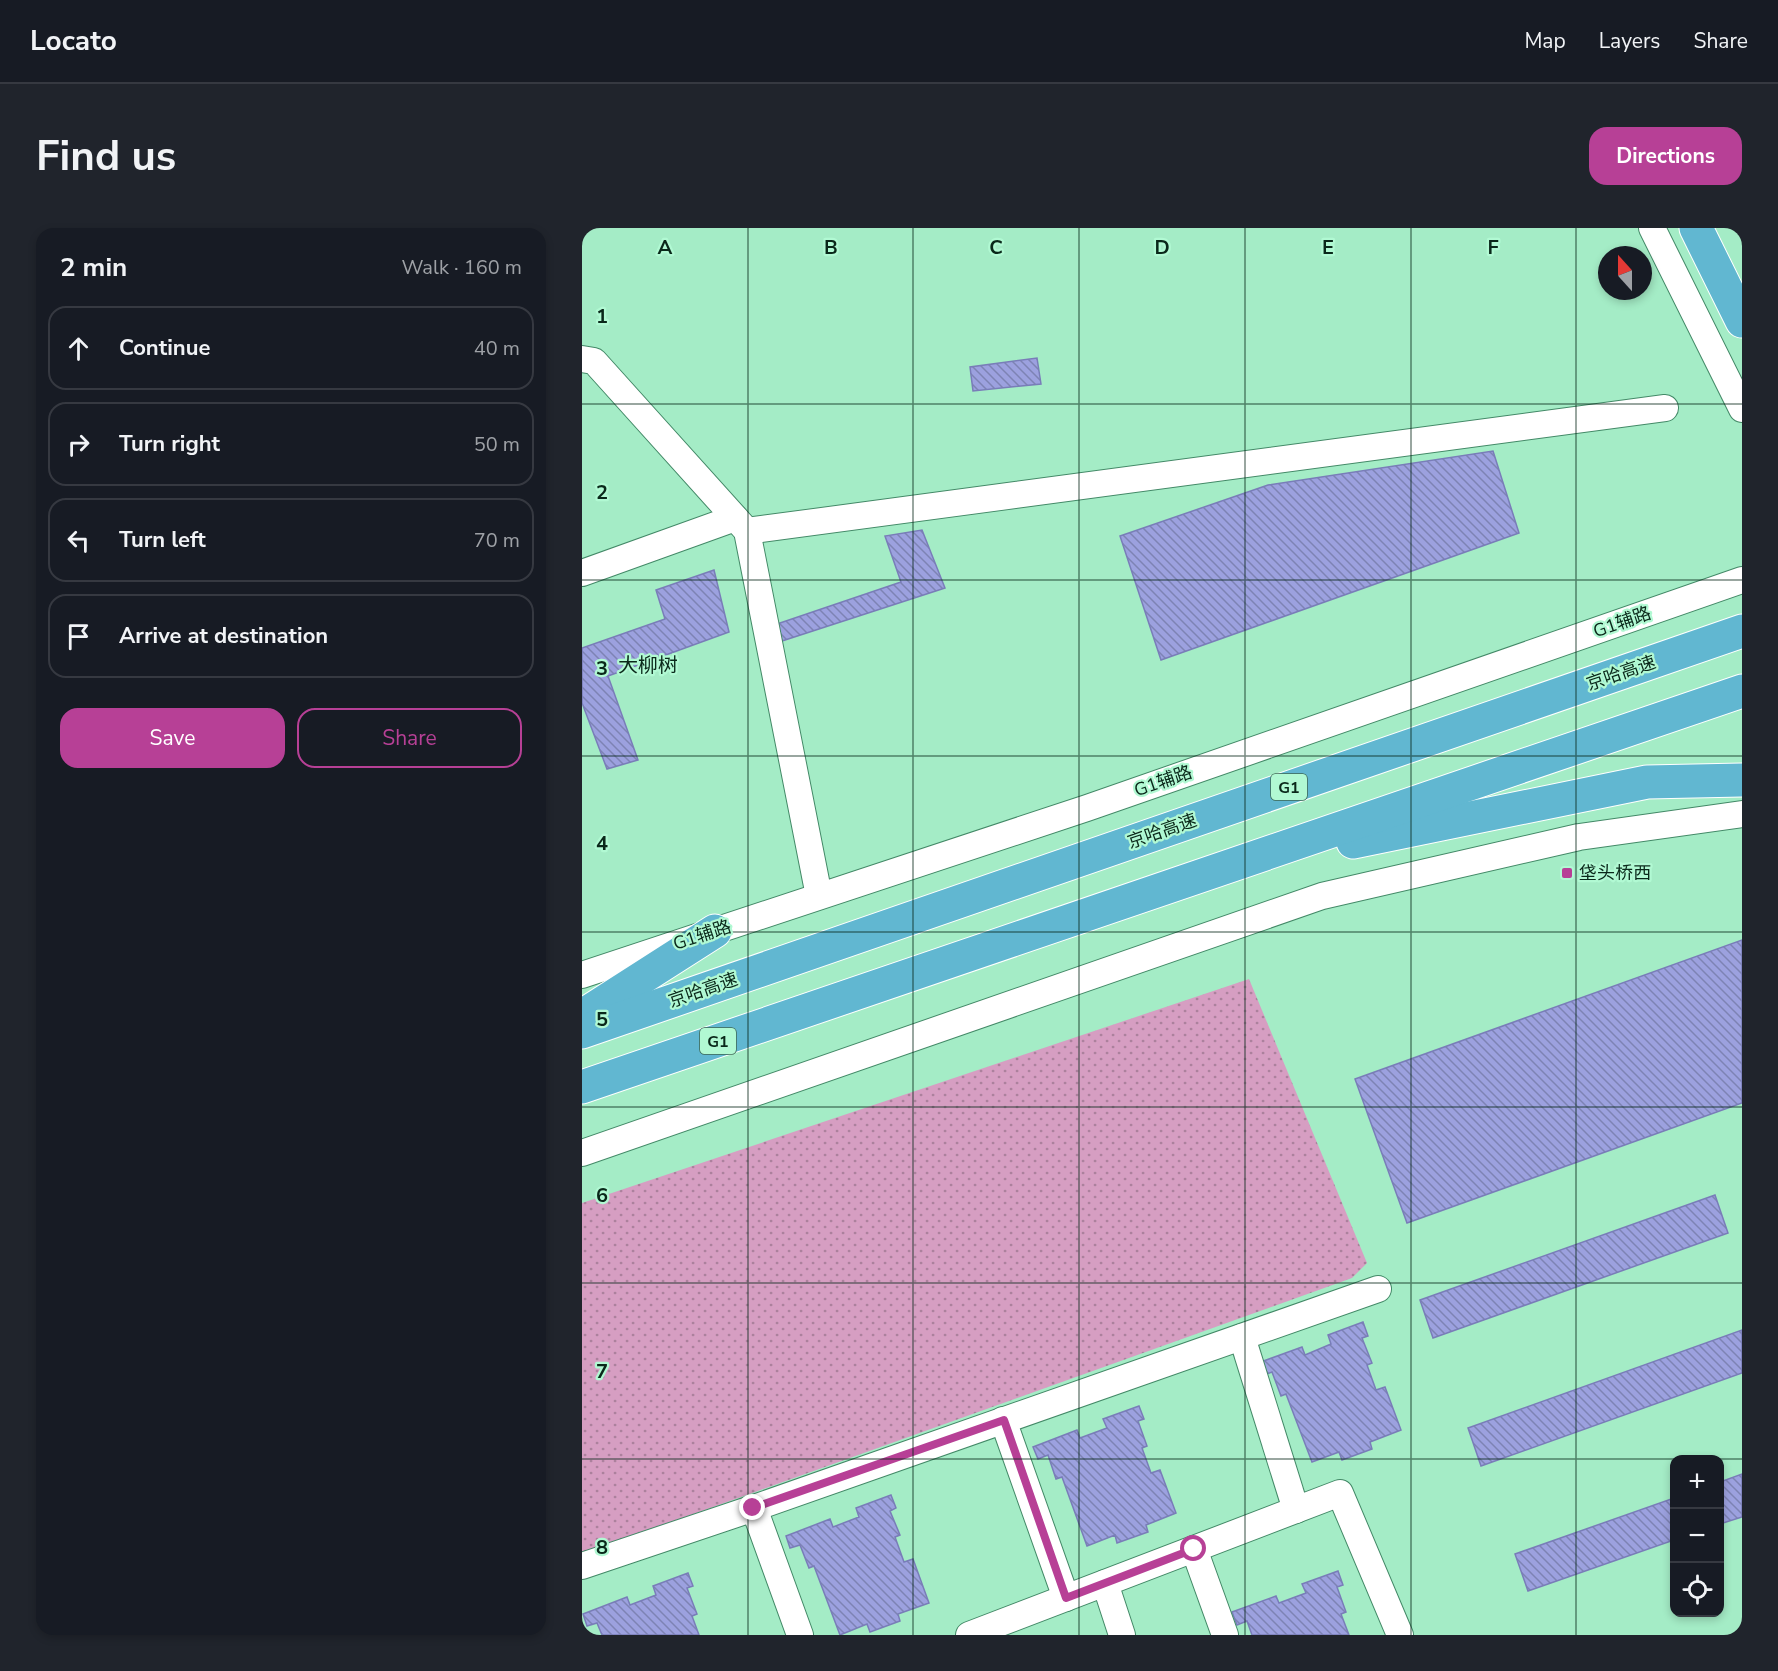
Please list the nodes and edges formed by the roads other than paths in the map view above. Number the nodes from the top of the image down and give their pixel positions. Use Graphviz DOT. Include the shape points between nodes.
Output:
graph roads {
  1 [pos="1652,228"];
  2 [pos="1696,228"];
  3 [pos="1742,321"];
  4 [pos="582,359"];
  5 [pos="1665,408"];
  6 [pos="1742,409"];
  7 [pos="741,525"];
  8 [pos="582,573"];
  9 [pos="1742,580"];
  10 [pos="1742,631"];
  11 [pos="1742,691"];
  12 [pos="1742,780"];
  13 [pos="1742,814"];
  14 [pos="1216,871"];
  15 [pos="819,896"];
  16 [pos="715,931"];
  17 [pos="582,975"];
  18 [pos="582,1016"];
  19 [pos="582,1032"];
  20 [pos="582,1087"];
  21 [pos="582,1153"];
  22 [pos="1378,1289"];
  23 [pos="1242,1337"];
  24 [pos="1004,1420"];
  25 [pos="753,1508"];
  26 [pos="1296,1510"];
  27 [pos="1194,1549"];
  28 [pos="582,1566"];
  29 [pos="1105,1583"];
  30 [pos="1066,1598"];
  31 [pos="800,1635"];
  32 [pos="969,1635"];
  33 [pos="1122,1635"];
  34 [pos="1225,1635"];
  35 [pos="1400,1635"];
  1 -- 6 [label="street"];
  2 -- 3 [label="highway"];
  4 -- 7 [label="street" via="594,361"];
  5 -- 7 [label="street"];
  7 -- 8 [label="street"];
  7 -- 15 [label="street"];
  9 -- 15 [label="street, G1辅路" via="1087,808"];
  10 -- 19 [label="highway, 京哈高速 / G1"];
  11 -- 14 [label="highway, G1"];
  12 -- 14 [label="highway" via="1647,782"];
  13 -- 21 [label="street" via="1579,837 1322,896"];
  14 -- 20 [label="highway, G1"];
  15 -- 16 [label="street, G1辅路"];
  16 -- 17 [label="street, G1辅路"];
  16 -- 18 [label="highway"];
  22 -- 23 [label="street"];
  23 -- 24 [label="street"];
  23 -- 26 [label="street"];
  24 -- 25 [label="street"];
  24 -- 30 [label="street"];
  25 -- 28 [label="street"];
  25 -- 31 [label="street"];
  26 -- 27 [label="street"];
  26 -- 35 [label="street" via="1340,1493"];
  27 -- 29 [label="street"];
  27 -- 34 [label="street"];
  29 -- 30 [label="street"];
  29 -- 33 [label="street"];
  30 -- 32 [label="street"];
}
